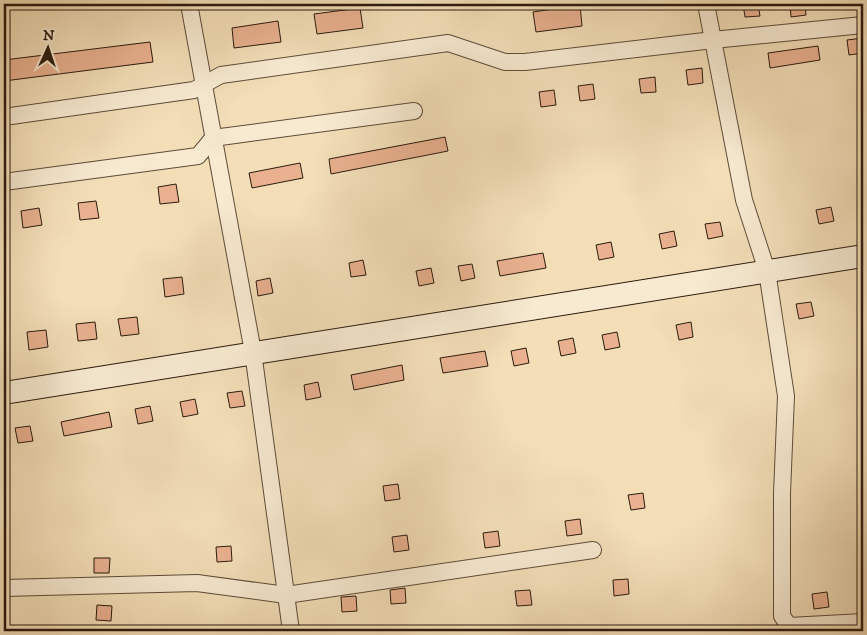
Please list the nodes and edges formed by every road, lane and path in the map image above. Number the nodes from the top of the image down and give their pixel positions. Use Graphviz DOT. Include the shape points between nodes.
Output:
graph roads {
  1 [pos="189,4"];
  2 [pos="706,4"];
  3 [pos="863,26"];
  4 [pos="713,40"];
  5 [pos="203,84"];
  6 [pos="414,111"];
  7 [pos="4,117"];
  8 [pos="213,138"];
  9 [pos="4,182"];
  10 [pos="863,256"];
  11 [pos="767,271"];
  12 [pos="253,352"];
  13 [pos="4,393"];
  14 [pos="593,550"];
  15 [pos="4,588"];
  16 [pos="286,595"];
  17 [pos="863,622"];
  18 [pos="291,631"];
  1 -- 5 [label="street"];
  2 -- 4 [label="street"];
  3 -- 4 [label="street"];
  4 -- 5 [label="street" via="525,62 505,62 448,43 221,75"];
  4 -- 11 [label="street" via="744,200"];
  5 -- 7 [label="street" via="194,90"];
  5 -- 8 [label="street"];
  6 -- 8 [label="street"];
  8 -- 9 [label="street" via="198,156"];
  8 -- 12 [label="street"];
  10 -- 11 [label="main road"];
  11 -- 12 [label="main road"];
  11 -- 17 [label="street" via="786,396 782,616 789,626"];
  12 -- 13 [label="main road"];
  12 -- 16 [label="street"];
  14 -- 16 [label="street"];
  15 -- 16 [label="street" via="196,583"];
  16 -- 18 [label="street"];
}
